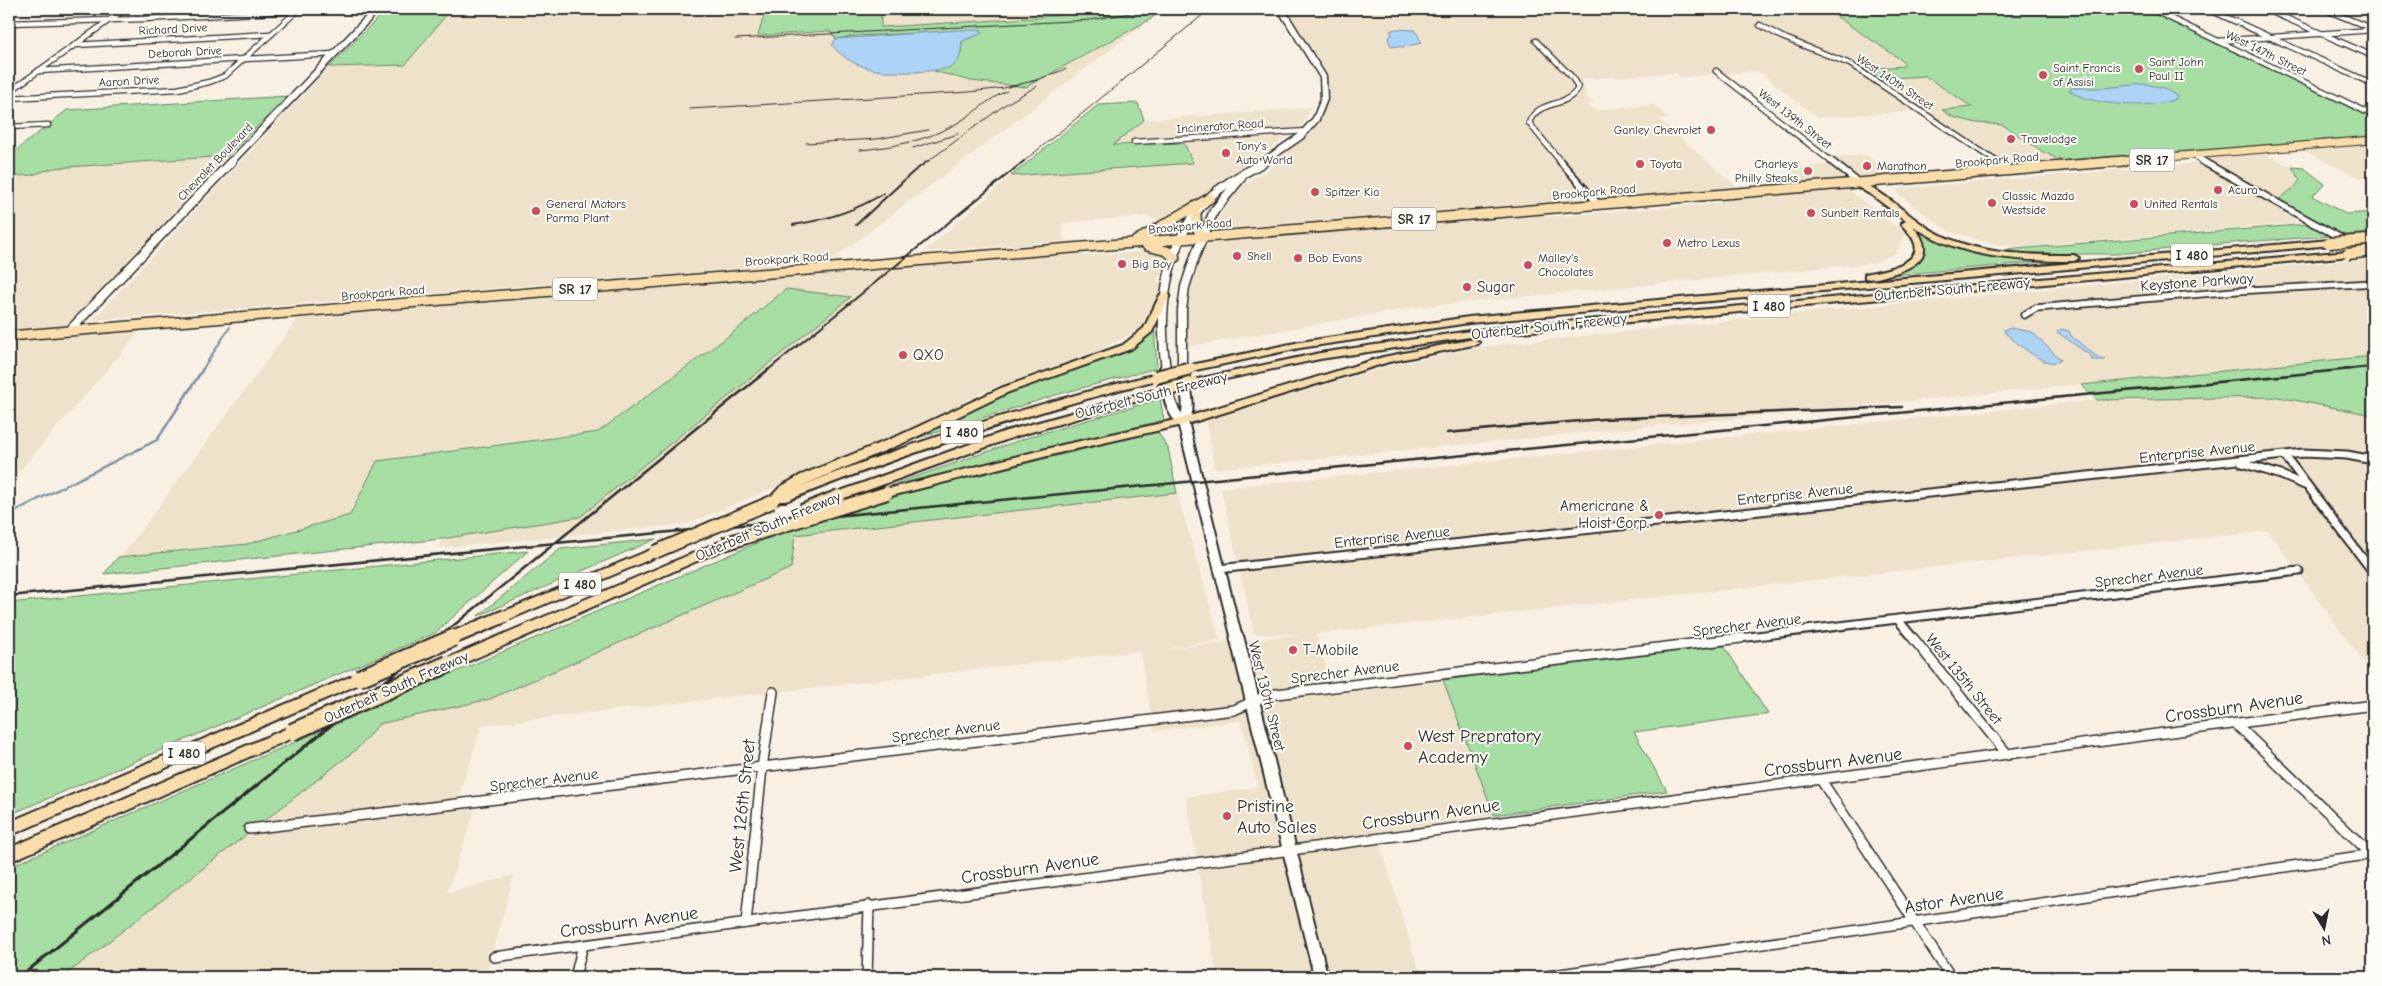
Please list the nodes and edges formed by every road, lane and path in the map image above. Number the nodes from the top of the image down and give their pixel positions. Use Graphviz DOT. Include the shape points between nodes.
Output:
graph roads {
  1 [pos="125,9"];
  2 [pos="333,9"];
  3 [pos="377,9"];
  4 [pos="1281,9"];
  5 [pos="2151,9"];
  6 [pos="2208,9"];
  7 [pos="2265,9"];
  8 [pos="2324,9"];
  9 [pos="298,10"];
  10 [pos="111,19"];
  11 [pos="9,23"];
  12 [pos="1760,25"];
  13 [pos="2373,30"];
  14 [pos="271,34"];
  15 [pos="2323,34"];
  16 [pos="2270,37"];
  17 [pos="2217,41"];
  18 [pos="1536,42"];
  19 [pos="75,45"];
  20 [pos="333,54"];
  21 [pos="2373,56"];
  22 [pos="243,59"];
  23 [pos="38,71"];
  24 [pos="1716,71"];
  25 [pos="2373,84"];
  26 [pos="9,92"];
  27 [pos="9,98"];
  28 [pos="2373,115"];
  29 [pos="48,125"];
  30 [pos="9,127"];
  31 [pos="1307,131"];
  32 [pos="2373,140"];
  33 [pos="1134,142"];
  34 [pos="2194,156"];
  35 [pos="2011,171"];
  36 [pos="1243,176"];
  37 [pos="1859,184"];
  38 [pos="1210,198"];
  39 [pos="1599,205"];
  40 [pos="1198,211"];
  41 [pos="1214,211"];
  42 [pos="1203,238"];
  43 [pos="1181,239"];
  44 [pos="2371,239"];
  45 [pos="1131,244"];
  46 [pos="2373,251"];
  47 [pos="2373,256"];
  48 [pos="1174,258"];
  49 [pos="2124,261"];
  50 [pos="1169,278"];
  51 [pos="1188,280"];
  52 [pos="2373,283"];
  53 [pos="1770,292"];
  54 [pos="1165,295"];
  55 [pos="1183,297"];
  56 [pos="1672,314"];
  57 [pos="2024,315"];
  58 [pos="69,331"];
  59 [pos="9,336"];
  60 [pos="1183,422"];
  61 [pos="2285,456"];
  62 [pos="2373,460"];
  63 [pos="2237,461"];
  64 [pos="2308,487"];
  65 [pos="772,502"];
  66 [pos="721,545"];
  67 [pos="1218,570"];
  68 [pos="2299,571"];
  69 [pos="2373,572"];
  70 [pos="1899,621"];
  71 [pos="772,692"];
  72 [pos="1252,701"];
  73 [pos="2373,705"];
  74 [pos="2236,724"];
  75 [pos="2008,755"];
  76 [pos="762,768"];
  77 [pos="1821,780"];
  78 [pos="9,829"];
  79 [pos="249,829"];
  80 [pos="1288,850"];
  81 [pos="9,855"];
  82 [pos="2373,855"];
  83 [pos="870,905"];
  84 [pos="1914,922"];
  85 [pos="746,923"];
  86 [pos="583,945"];
  87 [pos="494,957"];
  88 [pos="575,977"];
  89 [pos="867,977"];
  90 [pos="1321,977"];
  91 [pos="1540,977"];
  92 [pos="1951,977"];
  1 -- 10 [label="street"];
  2 -- 9 [label="street"];
  3 -- 20 [label="main road, Chevrolet Boulevard"];
  4 -- 31 [label="main road, West 130th Street" via="1324,83 1320,111"];
  5 -- 17 [label="street, West 147th Street"];
  6 -- 16 [label="street"];
  7 -- 15 [label="street"];
  8 -- 13 [label="street"];
  9 -- 10 [label="street"];
  9 -- 14 [label="street, Aaron Drive"];
  10 -- 11 [label="street"];
  10 -- 19 [label="street"];
  12 -- 35 [label="street, West 140th Street" via="1780,38 1850,64"];
  13 -- 15 [label="street"];
  14 -- 19 [label="street, Richard Drive"];
  14 -- 22 [label="street, Aaron Drive"];
  15 -- 16 [label="street"];
  15 -- 21 [label="street"];
  16 -- 17 [label="street"];
  16 -- 25 [label="street"];
  17 -- 28 [label="street, West 147th Street"];
  18 -- 39 [label="street" via="1572,77 1578,88 1570,98 1538,110 1529,123"];
  19 -- 23 [label="street"];
  20 -- 22 [label="street, Deborah Drive"];
  20 -- 58 [label="main road, Chevrolet Boulevard"];
  22 -- 23 [label="street, Deborah Drive"];
  22 -- 27 [label="street, Aaron Drive" via="225,76 196,86"];
  23 -- 26 [label="street"];
  24 -- 37 [label="street, West 139th Street"];
  29 -- 30 [label="street"];
  31 -- 33 [label="street, Incinerator Road"];
  31 -- 36 [label="main road, West 130th Street"];
  32 -- 34 [label="main road, Brookpark Road / SR 17"];
  34 -- 35 [label="main road, Brookpark Road / SR 17"];
  34 -- 47 [label="street"];
  35 -- 37 [label="main road, Brookpark Road / SR 17"];
  36 -- 38 [label="main road, West 130th Street" via="1227,183"];
  36 -- 41 [label="main road, West 130th Street"];
  37 -- 39 [label="main road, Brookpark Road / SR 17"];
  37 -- 49 [label="highway" via="1871,189 1925,230 1962,246 2018,256"];
  37 -- 53 [label="highway" via="1862,190 1915,233 1921,245 1915,260 1904,268 1883,274 1781,285"];
  38 -- 40 [label="main road, West 130th Street"];
  38 -- 45 [label="main road"];
  39 -- 42 [label="main road, Brookpark Road / SR 17"];
  40 -- 41 [label="main road"];
  40 -- 42 [label="main road" via="1197,228"];
  40 -- 43 [label="main road, West 130th Street"];
  41 -- 42 [label="main road, West 130th Street"];
  42 -- 43 [label="main road, Brookpark Road / SR 17"];
  42 -- 51 [label="main road, West 130th Street"];
  43 -- 45 [label="main road, Brookpark Road / SR 17"];
  43 -- 48 [label="main road, West 130th Street"];
  44 -- 49 [label="highway, Outerbelt South Freeway / I 480, bridge"];
  45 -- 48 [label="main road" via="1167,251"];
  45 -- 58 [label="main road, Brookpark Road / SR 17"];
  46 -- 56 [label="highway, Outerbelt South Freeway / I 480, bridge"];
  48 -- 50 [label="main road, West 130th Street"];
  49 -- 53 [label="highway, Outerbelt South Freeway / I 480"];
  50 -- 51 [label="main road"];
  50 -- 54 [label="main road, West 130th Street"];
  51 -- 55 [label="main road, West 130th Street"];
  52 -- 57 [label="street, Keystone Parkway" via="2036,308"];
  53 -- 65 [label="highway, Outerbelt South Freeway / I 480, bridge" via="1431,325 1300,345 1191,368 1018,414 857,468"];
  54 -- 55 [label="main road"];
  54 -- 60 [label="main road, West 130th Street" via="1164,349 1170,398 1174,414"];
  54 -- 65 [label="highway" via="1148,330 1127,347 1005,390 904,438 804,478"];
  55 -- 60 [label="main road, West 130th Street" via="1181,364 1188,413"];
  56 -- 60 [label="highway" via="1412,353"];
  56 -- 66 [label="highway, Outerbelt South Freeway / I 480, bridge" via="1435,338 1285,363 1193,383 1010,434 839,496"];
  58 -- 59 [label="main road, Brookpark Road / SR 17"];
  60 -- 66 [label="highway, bridge" via="887,493"];
  60 -- 67 [label="main road, West 130th Street"];
  61 -- 62 [label="street, Enterprise Avenue" via="2325,453"];
  61 -- 63 [label="street, Enterprise Avenue"];
  61 -- 64 [label="street"];
  63 -- 64 [label="street"];
  63 -- 67 [label="street, Enterprise Avenue"];
  64 -- 69 [label="street"];
  65 -- 78 [label="highway, Outerbelt South Freeway / I 480, bridge"];
  66 -- 81 [label="highway, Outerbelt South Freeway / I 480, bridge"];
  67 -- 72 [label="main road, West 130th Street"];
  68 -- 70 [label="street, Sprecher Avenue"];
  70 -- 72 [label="street, Sprecher Avenue" via="1268,695"];
  70 -- 75 [label="street, West 135th Street"];
  71 -- 76 [label="street, West 126th Street"];
  72 -- 76 [label="street, Sprecher Avenue" via="1234,710"];
  72 -- 80 [label="main road, West 130th Street"];
  73 -- 74 [label="street, Crossburn Avenue"];
  74 -- 75 [label="street, Crossburn Avenue"];
  74 -- 82 [label="street"];
  75 -- 77 [label="street, Crossburn Avenue"];
  76 -- 79 [label="street, Sprecher Avenue"];
  76 -- 85 [label="street, West 126th Street"];
  77 -- 80 [label="street, Crossburn Avenue"];
  77 -- 84 [label="street"];
  80 -- 83 [label="street, Crossburn Avenue"];
  80 -- 90 [label="main road, West 130th Street"];
  82 -- 84 [label="street, Astor Avenue"];
  83 -- 85 [label="street, Crossburn Avenue"];
  83 -- 89 [label="street"];
  84 -- 91 [label="street, Astor Avenue"];
  84 -- 92 [label="street"];
  85 -- 86 [label="street, Crossburn Avenue"];
  86 -- 87 [label="street, Crossburn Avenue"];
  86 -- 88 [label="street"];
}
